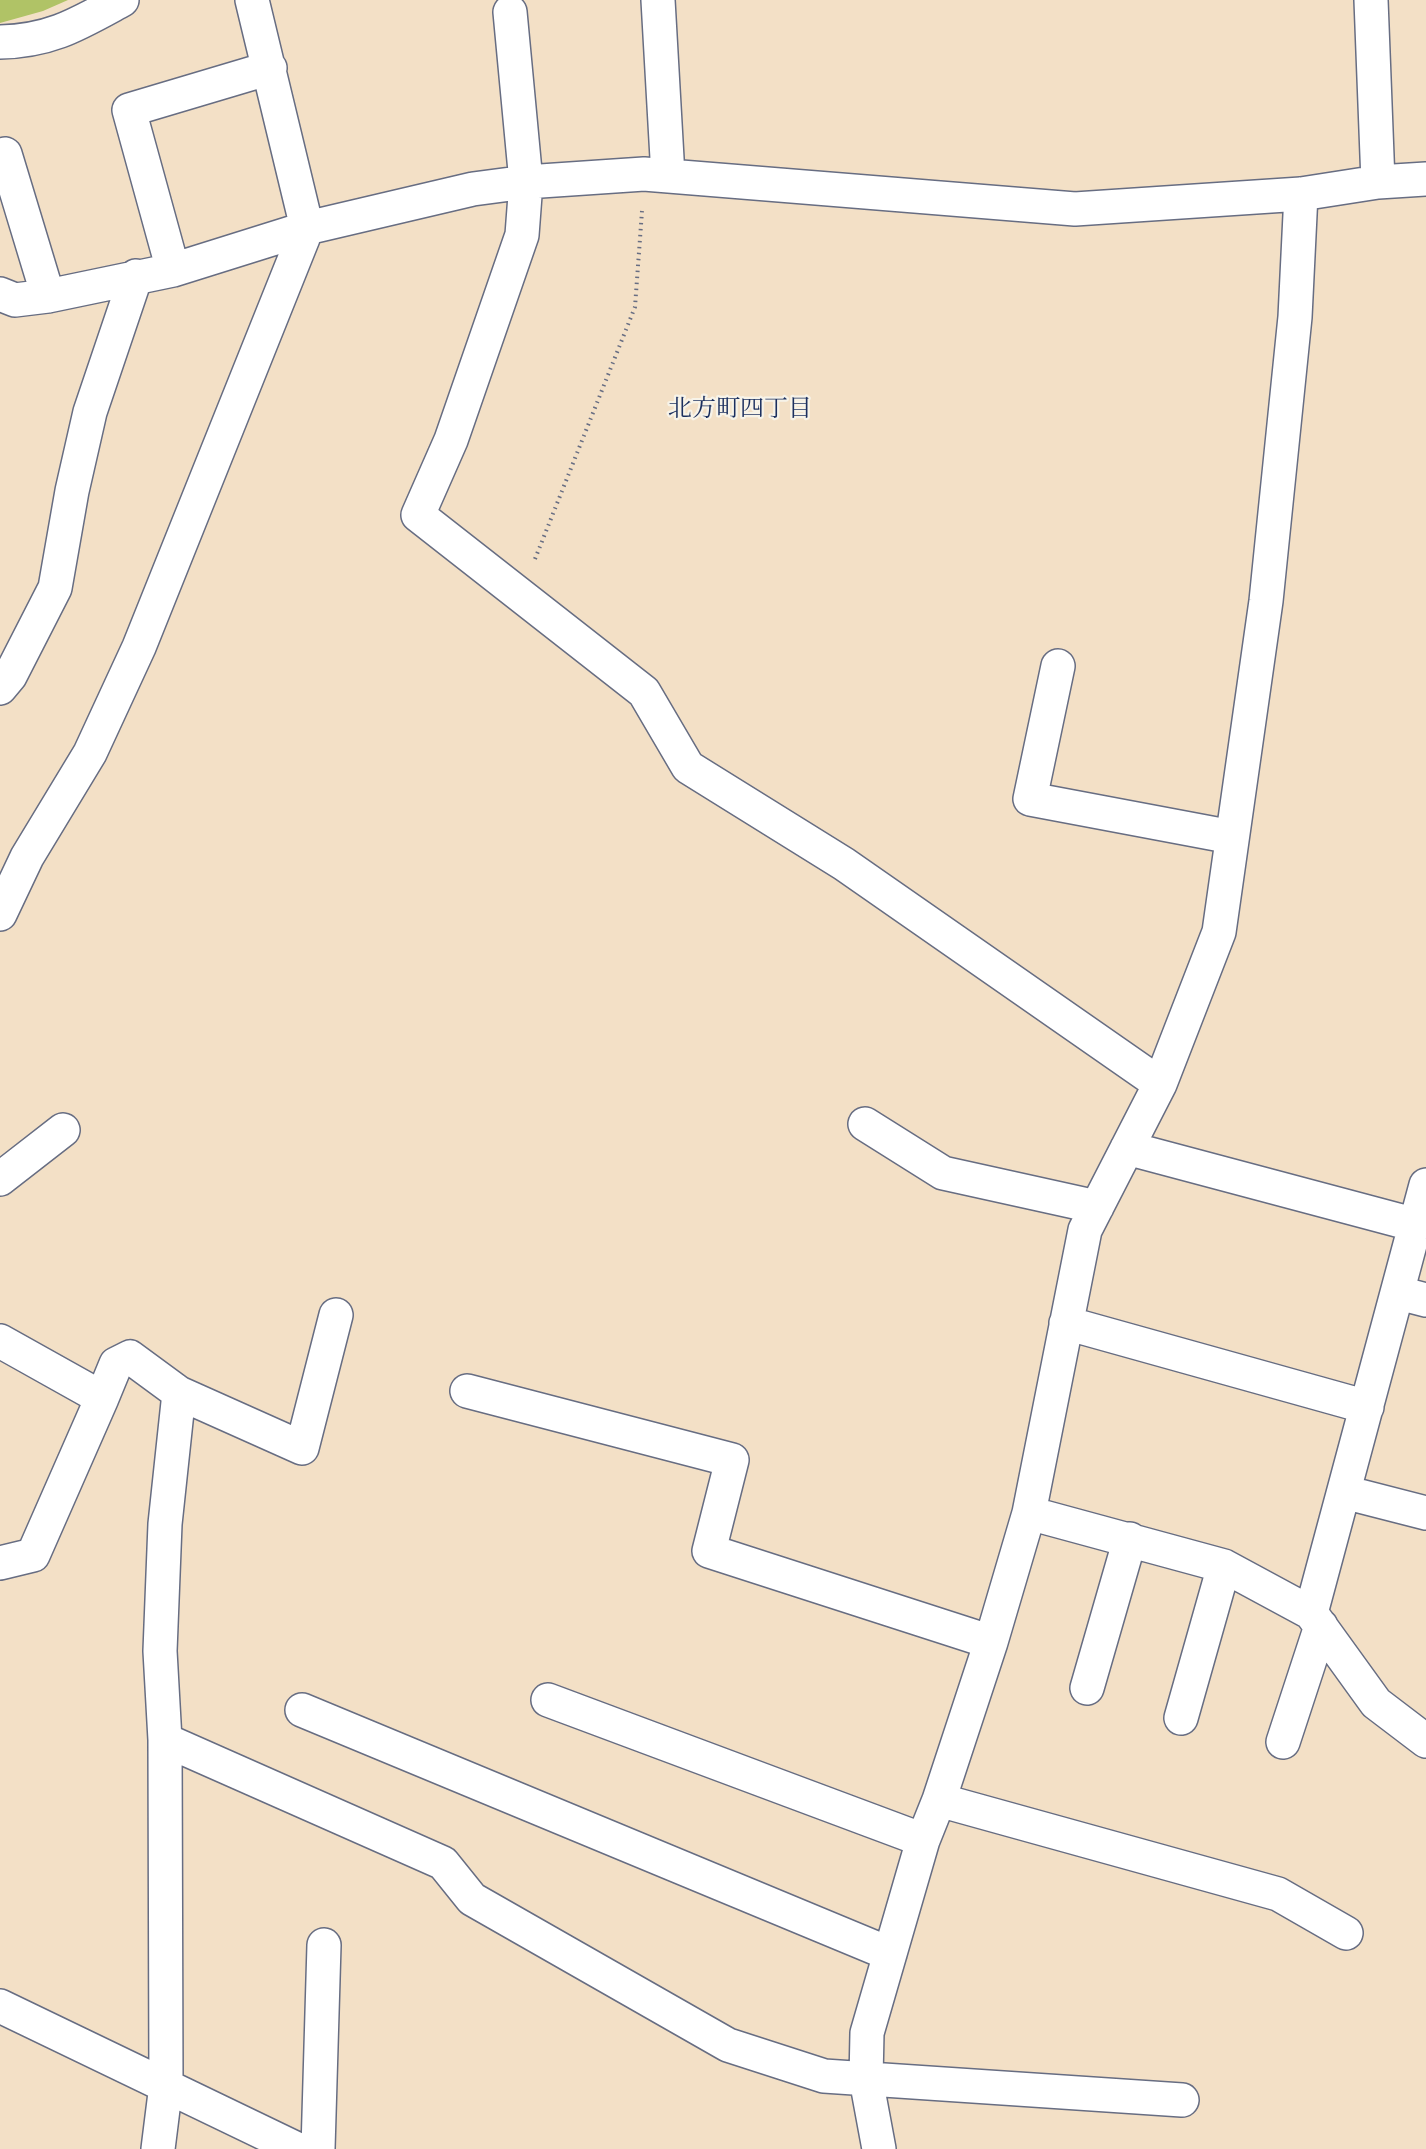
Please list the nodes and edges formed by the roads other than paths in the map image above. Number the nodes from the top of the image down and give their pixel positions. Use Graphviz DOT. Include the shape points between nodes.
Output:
graph roads {
  1 [pos="122,0"];
  2 [pos="252,0"];
  3 [pos="658,0"];
  4 [pos="1371,0"];
  5 [pos="510,12"];
  6 [pos="0,42"];
  7 [pos="270,68"];
  8 [pos="5,154"];
  9 [pos="656,175"];
  10 [pos="1426,180"];
  11 [pos="526,182"];
  12 [pos="1378,182"];
  13 [pos="1301,194"];
  14 [pos="307,228"];
  15 [pos="172,270"];
  16 [pos="136,276"];
  17 [pos="0,294"];
  18 [pos="48,296"];
  19 [pos="1058,666"];
  20 [pos="5,682"];
  21 [pos="1232,837"];
  22 [pos="0,914"];
  23 [pos="1160,1084"];
  24 [pos="865,1124"];
  25 [pos="63,1130"];
  26 [pos="1127,1148"];
  27 [pos="0,1179"];
  28 [pos="1426,1185"];
  29 [pos="1097,1207"];
  30 [pos="1416,1225"];
  31 [pos="1412,1296"];
  32 [pos="336,1314"];
  33 [pos="1066,1323"];
  34 [pos="0,1341"];
  35 [pos="467,1391"];
  36 [pos="179,1393"];
  37 [pos="102,1398"];
  38 [pos="1368,1407"];
  39 [pos="1344,1492"];
  40 [pos="1029,1512"];
  41 [pos="1426,1514"];
  42 [pos="1131,1539"];
  43 [pos="0,1563"];
  44 [pos="1224,1566"];
  45 [pos="1316,1620"];
  46 [pos="991,1642"];
  47 [pos="1087,1688"];
  48 [pos="548,1700"];
  49 [pos="302,1710"];
  50 [pos="1181,1718"];
  51 [pos="165,1740"];
  52 [pos="1426,1741"];
  53 [pos="1283,1742"];
  54 [pos="939,1800"];
  55 [pos="923,1840"];
  56 [pos="1346,1933"];
  57 [pos="324,1945"];
  58 [pos="890,1954"];
  59 [pos="0,2006"];
  60 [pos="866,2079"];
  61 [pos="166,2085"];
  62 [pos="1182,2100"];
  63 [pos="158,2149"];
  64 [pos="297,2149"];
  65 [pos="318,2149"];
  66 [pos="879,2149"];
  1 -- 6 [label="street" via="71,28 31,42"];
  2 -- 7 [label="street"];
  3 -- 9 [label="street"];
  4 -- 12 [label="street"];
  5 -- 11 [label="street"];
  7 -- 14 [label="street"];
  7 -- 15 [label="street" via="129,110"];
  8 -- 18 [label="street"];
  9 -- 11 [label="street"];
  9 -- 13 [label="street" via="1075,209"];
  10 -- 12 [label="street"];
  11 -- 14 [label="street" via="473,189"];
  11 -- 23 [label="street" via="522,235 451,440 418,515 644,692 688,767 844,864"];
  12 -- 13 [label="street"];
  13 -- 21 [label="street" via="1295,316 1266,601"];
  14 -- 15 [label="street"];
  14 -- 22 [label="street" via="139,647 90,753 27,857"];
  15 -- 16 [label="street"];
  16 -- 18 [label="street"];
  16 -- 20 [label="street" via="90,412 55,588"];
  17 -- 18 [label="street" via="15,300"];
  19 -- 21 [label="street" via="1030,799"];
  21 -- 23 [label="street" via="1219,932"];
  23 -- 26 [label="street"];
  24 -- 29 [label="street" via="943,1173"];
  25 -- 27 [label="street"];
  26 -- 29 [label="street"];
  26 -- 30 [label="street"];
  28 -- 30 [label="street"];
  29 -- 33 [label="street" via="1085,1230"];
  30 -- 31 [label="street"];
  31 -- 38 [label="street"];
  32 -- 36 [label="street" via="302,1448"];
  33 -- 38 [label="street"];
  33 -- 40 [label="street"];
  34 -- 37 [label="street"];
  35 -- 46 [label="street" via="732,1460 709,1551"];
  36 -- 37 [label="street" via="130,1357 116,1364"];
  36 -- 51 [label="street" via="165,1524 161,1639"];
  37 -- 43 [label="street" via="33,1555"];
  38 -- 39 [label="street"];
  39 -- 41 [label="street"];
  39 -- 45 [label="street"];
  40 -- 42 [label="street"];
  40 -- 46 [label="street"];
  42 -- 44 [label="street"];
  42 -- 47 [label="street"];
  44 -- 45 [label="street"];
  44 -- 50 [label="street"];
  45 -- 52 [label="street" via="1376,1703"];
  45 -- 53 [label="street"];
  46 -- 54 [label="street"];
  48 -- 55 [label="street"];
  49 -- 58 [label="street"];
  51 -- 60 [label="street" via="443,1863 472,1899 728,2045 825,2076"];
  51 -- 61 [label="street"];
  54 -- 55 [label="street"];
  54 -- 56 [label="street" via="1278,1894"];
  55 -- 58 [label="street"];
  57 -- 65 [label="street"];
  58 -- 60 [label="street" via="867,2033"];
  59 -- 61 [label="street"];
  60 -- 62 [label="street"];
  60 -- 66 [label="street"];
  61 -- 63 [label="street"];
  61 -- 64 [label="street"];
}
